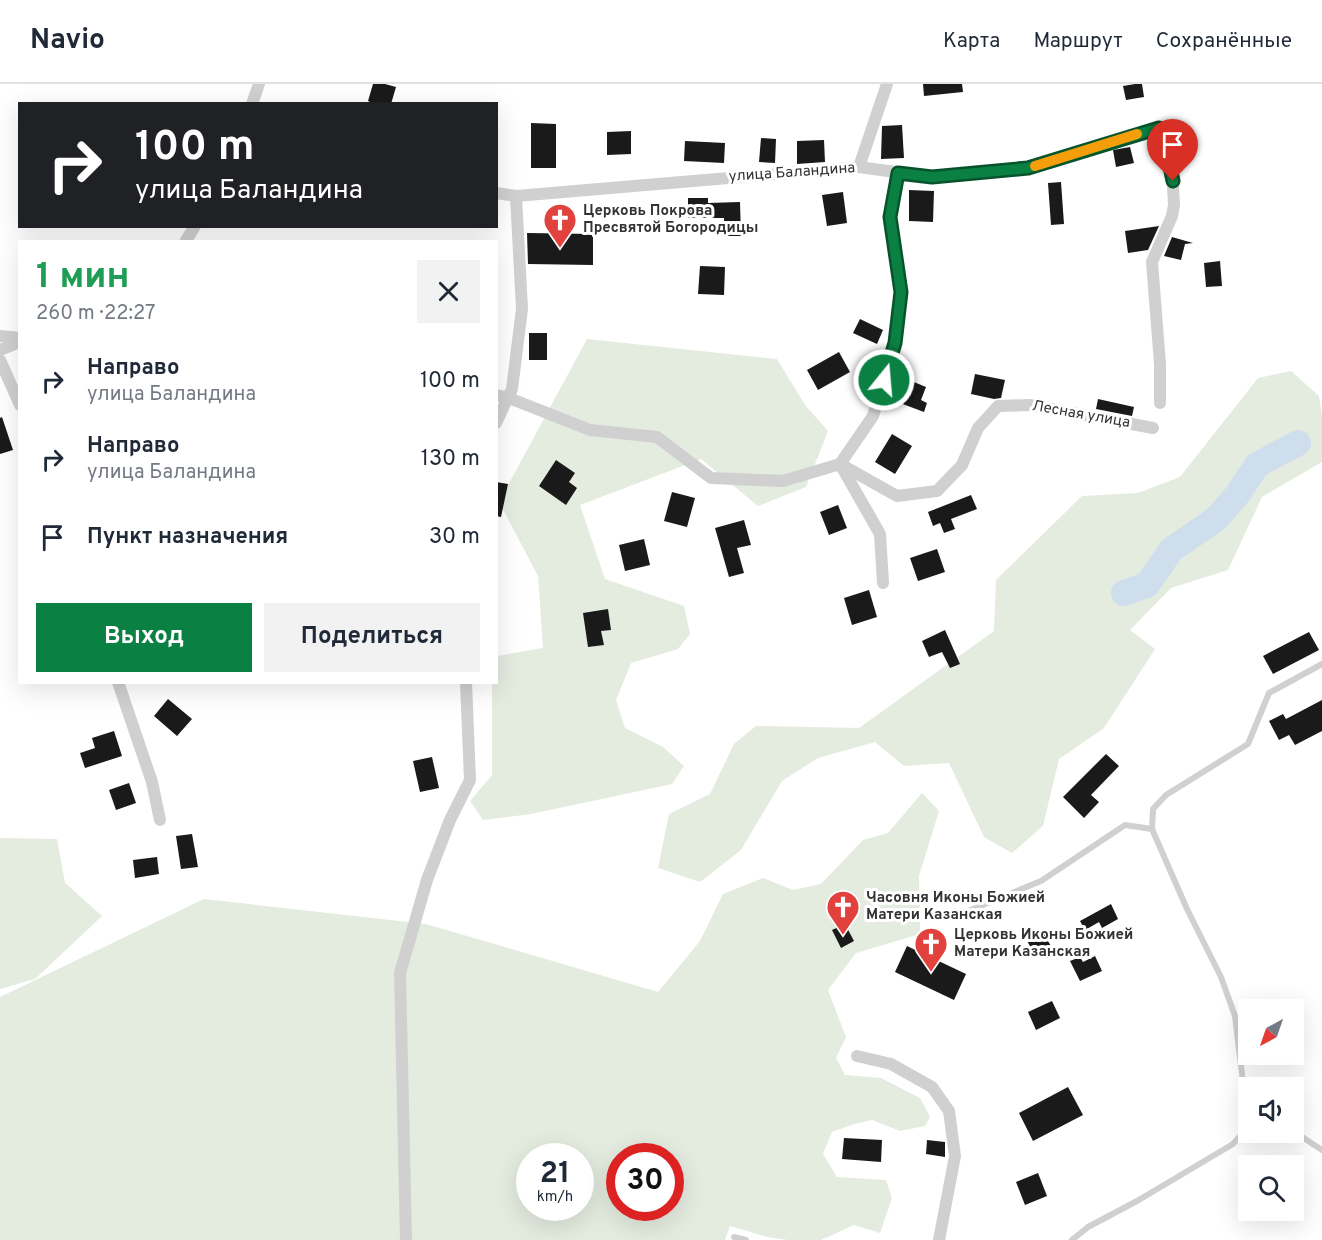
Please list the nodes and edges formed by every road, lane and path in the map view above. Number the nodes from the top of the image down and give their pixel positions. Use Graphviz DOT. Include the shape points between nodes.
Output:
graph roads {
  1 [pos="259,84"];
  2 [pos="887,84"];
  3 [pos="253,102"];
  4 [pos="859,167"];
  5 [pos="898,173"];
  6 [pos="498,193"];
  7 [pos="516,196"];
  8 [pos="0,336"];
  9 [pos="18,340"];
  10 [pos="18,341"];
  11 [pos="0,350"];
  12 [pos="0,360"];
  13 [pos="502,396"];
  14 [pos="18,400"];
  15 [pos="1160,403"];
  16 [pos="498,414"];
  17 [pos="1153,428"];
  18 [pos="840,464"];
  19 [pos="882,583"];
  20 [pos="1322,664"];
  21 [pos="119,684"];
  22 [pos="466,684"];
  23 [pos="160,820"];
  24 [pos="1152,829"];
  25 [pos="961,914"];
  26 [pos="857,1056"];
  27 [pos="1243,1077"];
  28 [pos="1304,1138"];
  29 [pos="1238,1139"];
  30 [pos="1322,1150"];
  31 [pos="734,1237"];
  32 [pos="406,1240"];
  33 [pos="746,1240"];
  34 [pos="939,1240"];
  35 [pos="1072,1240"];
  1 -- 3 [label="street"];
  2 -- 4 [label="street"];
  4 -- 5 [label="street, улица Баландина"];
  4 -- 7 [label="street, улица Баландина"];
  5 -- 15 [label="street, улица Баландина" via="932,177 1028,168 1159,128 1172,168 1174,205 1152,262"];
  5 -- 18 [label="street" via="890,217 901,292 895,343 873,416"];
  6 -- 7 [label="street, улица Баландина"];
  7 -- 13 [label="street" via="522,309 512,389"];
  8 -- 9 [label="street"];
  10 -- 11 [label="street"];
  12 -- 14 [label="street"];
  13 -- 16 [label="street"];
  13 -- 18 [label="street" via="590,430 657,437 711,478 783,481"];
  17 -- 18 [label="street, Лесная улица" via="1030,405 998,406 978,428 962,465 937,491 897,496"];
  18 -- 19 [label="street" via="880,534"];
  20 -- 24 [label="lane" via="1269,693 1248,744 1166,795 1152,809"];
  21 -- 23 [label="street" via="152,782"];
  22 -- 32 [label="street" via="470,780 427,880 400,973"];
  24 -- 25 [label="lane" via="1125,825 1041,881"];
  24 -- 27 [label="lane" via="1221,977 1235,1016"];
  26 -- 34 [label="street" via="891,1064 932,1088 949,1111 955,1156"];
  28 -- 30 [label="lane"];
  29 -- 35 [label="lane"];
  31 -- 33 [label="lane"];
}
